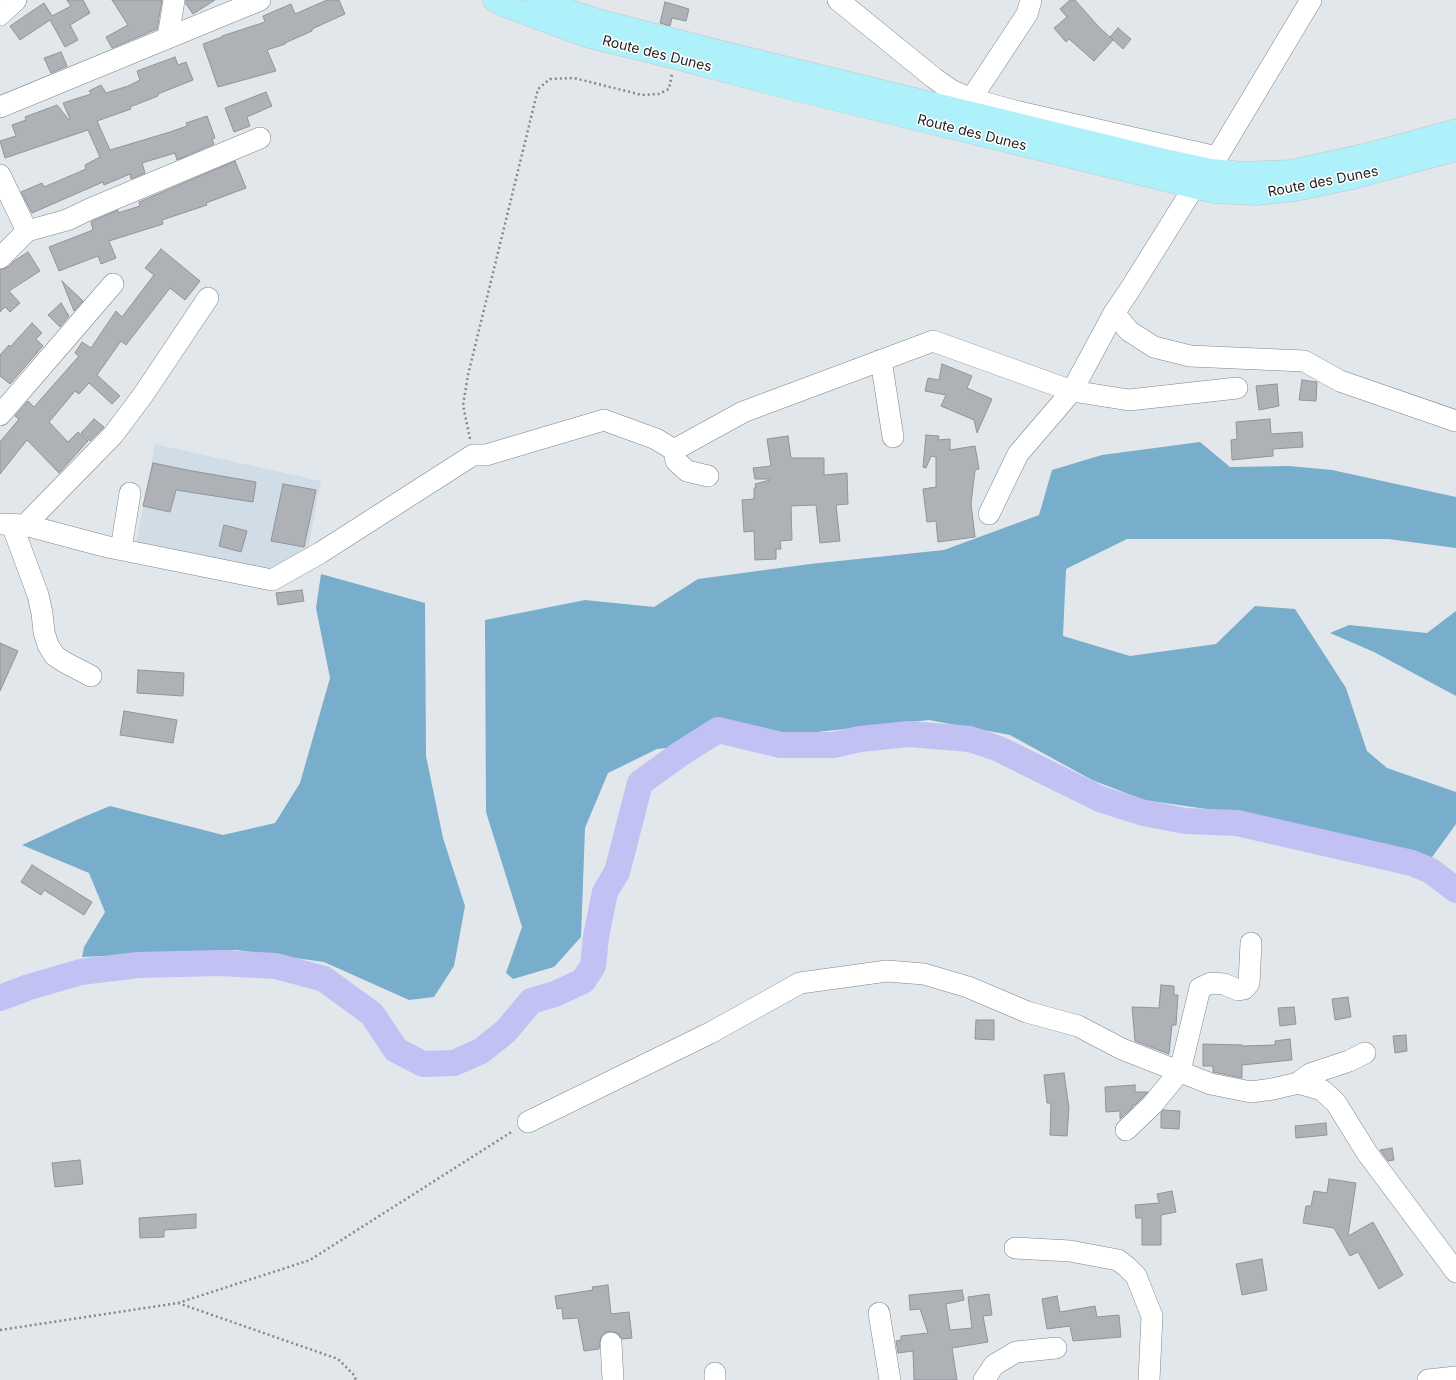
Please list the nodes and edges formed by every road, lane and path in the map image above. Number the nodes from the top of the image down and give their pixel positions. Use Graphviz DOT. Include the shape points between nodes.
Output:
graph roads {
  1 [pos="16,0"];
  2 [pos="174,0"];
  3 [pos="260,0"];
  4 [pos="494,0"];
  5 [pos="537,0"];
  6 [pos="838,0"];
  7 [pos="1031,0"];
  8 [pos="1312,0"];
  9 [pos="0,15"];
  10 [pos="168,38"];
  11 [pos="676,58"];
  12 [pos="971,99"];
  13 [pos="0,107"];
  14 [pos="1456,130"];
  15 [pos="260,138"];
  16 [pos="1456,150"];
  17 [pos="0,175"];
  18 [pos="1194,187"];
  19 [pos="27,231"];
  20 [pos="0,258"];
  21 [pos="113,284"];
  22 [pos="208,298"];
  23 [pos="1114,314"];
  24 [pos="1228,358"];
  25 [pos="881,360"];
  26 [pos="1237,388"];
  27 [pos="1072,391"];
  28 [pos="1214,391"];
  29 [pos="0,416"];
  30 [pos="1456,421"];
  31 [pos="893,438"];
  32 [pos="674,450"];
  33 [pos="473,455"];
  34 [pos="708,476"];
  35 [pos="130,493"];
  36 [pos="989,514"];
  37 [pos="12,525"];
  38 [pos="121,549"];
  39 [pos="91,676"];
  40 [pos="1251,943"];
  41 [pos="1365,1053"];
  42 [pos="1180,1071"];
  43 [pos="1298,1083"];
  44 [pos="528,1122"];
  45 [pos="1126,1130"];
  46 [pos="1016,1248"];
  47 [pos="1456,1272"];
  48 [pos="178,1303"];
  49 [pos="879,1313"];
  50 [pos="0,1330"];
  51 [pos="611,1343"];
  52 [pos="1056,1348"];
  53 [pos="1456,1377"];
  54 [pos="356,1380"];
  55 [pos="613,1380"];
  56 [pos="890,1380"];
  57 [pos="984,1380"];
  58 [pos="1149,1380"];
  59 [pos="1428,1380"];
  1 -- 9 [label="street"];
  2 -- 10 [label="street"];
  3 -- 10 [label="street"];
  4 -- 11 [label="main road, Route des Dunes" via="511,9 586,36"];
  5 -- 14 [label="main road, Route des Dunes" via="601,21 718,51 1152,158 1211,170 1243,173 1291,171 1364,155"];
  6 -- 12 [label="street" via="950,90"];
  7 -- 12 [label="street" via="1027,14"];
  8 -- 12 [label="street" via="1218,157"];
  10 -- 13 [label="street"];
  11 -- 18 [label="main road, Route des Dunes"];
  11 -- 33 [label="path" via="669,89 659,94 642,96 574,78 550,79 538,89 468,375 463,405"];
  15 -- 19 [label="street" via="67,220"];
  16 -- 18 [label="main road, Route des Dunes" via="1353,178 1295,190 1256,194 1214,192"];
  17 -- 19 [label="street"];
  18 -- 23 [label="street"];
  19 -- 20 [label="street"];
  21 -- 29 [label="street"];
  22 -- 37 [label="street" via="143,395 112,435"];
  23 -- 24 [label="street" via="1129,331 1154,347 1190,356"];
  23 -- 27 [label="street"];
  24 -- 28 [label="street"];
  24 -- 30 [label="street" via="1304,361 1340,381"];
  25 -- 27 [label="street" via="932,341"];
  25 -- 31 [label="street"];
  25 -- 32 [label="street" via="743,412"];
  26 -- 28 [label="street"];
  27 -- 28 [label="street" via="1129,400"];
  27 -- 36 [label="street" via="1018,454"];
  32 -- 33 [label="street" via="656,439 604,420 486,455"];
  32 -- 34 [label="street" via="676,461 687,471"];
  33 -- 38 [label="street" via="320,553 272,580"];
  35 -- 38 [label="street"];
  37 -- 38 [label="street"];
  37 -- 39 [label="street" via="38,595 48,645 55,656"];
  40 -- 42 [label="street" via="1249,983 1244,989 1238,990 1224,984 1211,983 1200,988"];
  41 -- 43 [label="street" via="1349,1062 1310,1074"];
  42 -- 43 [label="street" via="1211,1084 1251,1092"];
  42 -- 44 [label="street" via="1122,1048 1078,1026 1027,1012 968,987 924,974 887,971 800,983 710,1033"];
  42 -- 45 [label="street" via="1153,1104"];
  43 -- 47 [label="street" via="1322,1090 1336,1103 1367,1153"];
  44 -- 48 [label="path" via="310,1260"];
  46 -- 58 [label="street" via="1070,1251 1118,1260 1127,1266 1136,1276 1152,1316"];
  48 -- 50 [label="path"];
  48 -- 54 [label="path" via="338,1359"];
  49 -- 56 [label="street"];
  51 -- 55 [label="street"];
  52 -- 57 [label="street" via="1016,1352 994,1365"];
  53 -- 59 [label="street"];
}
